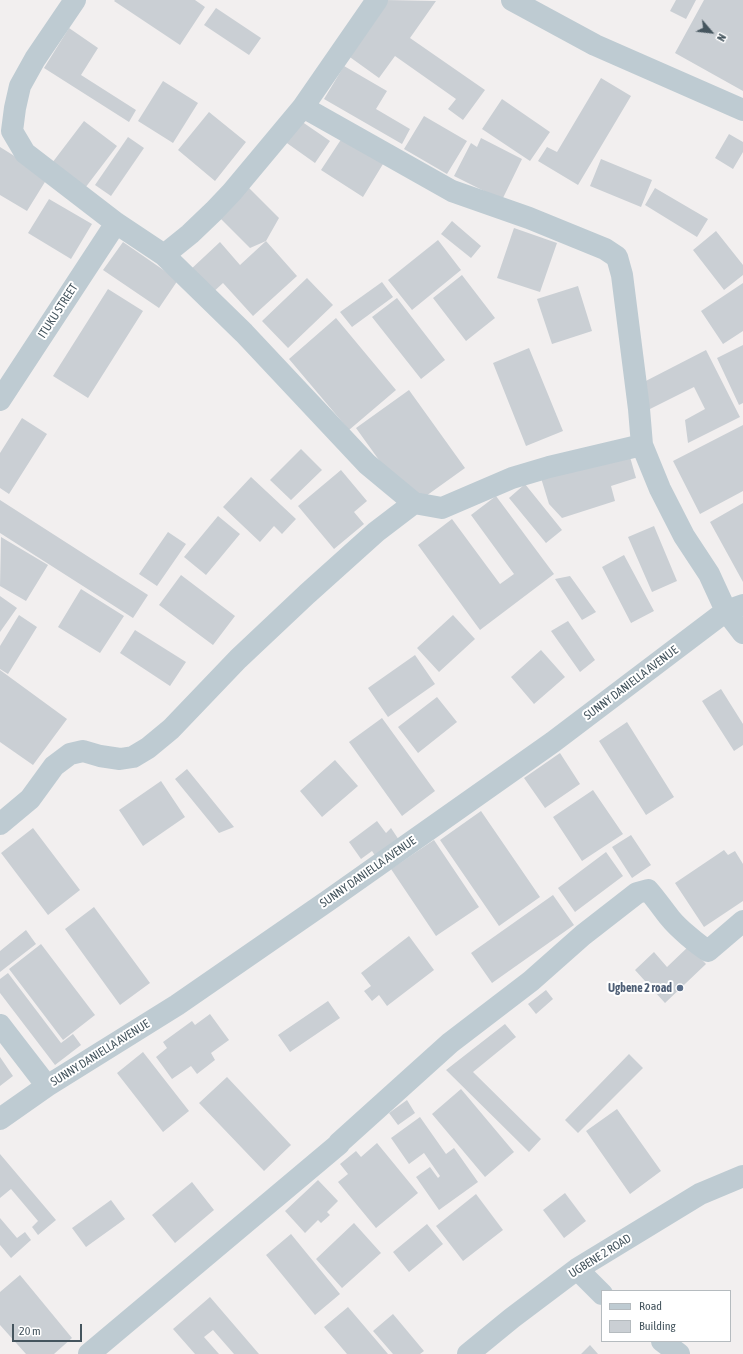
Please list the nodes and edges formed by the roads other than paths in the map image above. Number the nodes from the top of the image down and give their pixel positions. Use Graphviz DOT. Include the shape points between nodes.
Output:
graph roads {
  1 [pos="75,0"];
  2 [pos="377,0"];
  3 [pos="512,0"];
  4 [pos="303,107"];
  5 [pos="743,110"];
  6 [pos="116,223"];
  7 [pos="164,256"];
  8 [pos="0,400"];
  9 [pos="642,445"];
  10 [pos="414,503"];
  11 [pos="735,608"];
  12 [pos="743,632"];
  13 [pos="0,824"];
  14 [pos="743,921"];
  15 [pos="0,1025"];
  16 [pos="47,1086"];
  17 [pos="0,1119"];
  18 [pos="743,1176"];
  19 [pos="577,1269"];
  20 [pos="601,1293"];
  21 [pos="663,1342"];
  22 [pos="89,1354"];
  23 [pos="468,1354"];
  24 [pos="678,1354"];
  1 -- 6 [label="street" via="20,86 12,131 25,153"];
  2 -- 4 [label="street"];
  3 -- 5 [label="street" via="595,45"];
  4 -- 7 [label="street" via="214,211"];
  4 -- 9 [label="street" via="452,191 587,241 617,258 622,275"];
  6 -- 7 [label="street"];
  6 -- 8 [label="street, ITUKU STREET"];
  7 -- 10 [label="street" via="244,333 367,464"];
  9 -- 10 [label="street" via="512,478 442,508"];
  9 -- 11 [label="street" via="660,489 684,536 708,574"];
  10 -- 13 [label="street" via="376,532 313,589 238,659 171,729 148,748 133,757 120,759 83,751 70,754 54,766 30,800"];
  11 -- 12 [label="street"];
  11 -- 16 [label="street, SUNNY DANIELLA AVENUE" via="553,742 329,900 177,1005"];
  14 -- 22 [label="street" via="708,951 670,919 648,890 637,893 582,935 531,981 450,1043 339,1144"];
  15 -- 16 [label="street"];
  16 -- 17 [label="street, SUNNY DANIELLA AVENUE"];
  18 -- 19 [label="street, UGBENE 2 ROAD" via="700,1194"];
  19 -- 20 [label="street"];
  19 -- 23 [label="street, UGBENE 2 ROAD"];
  21 -- 24 [label="street"];
}
